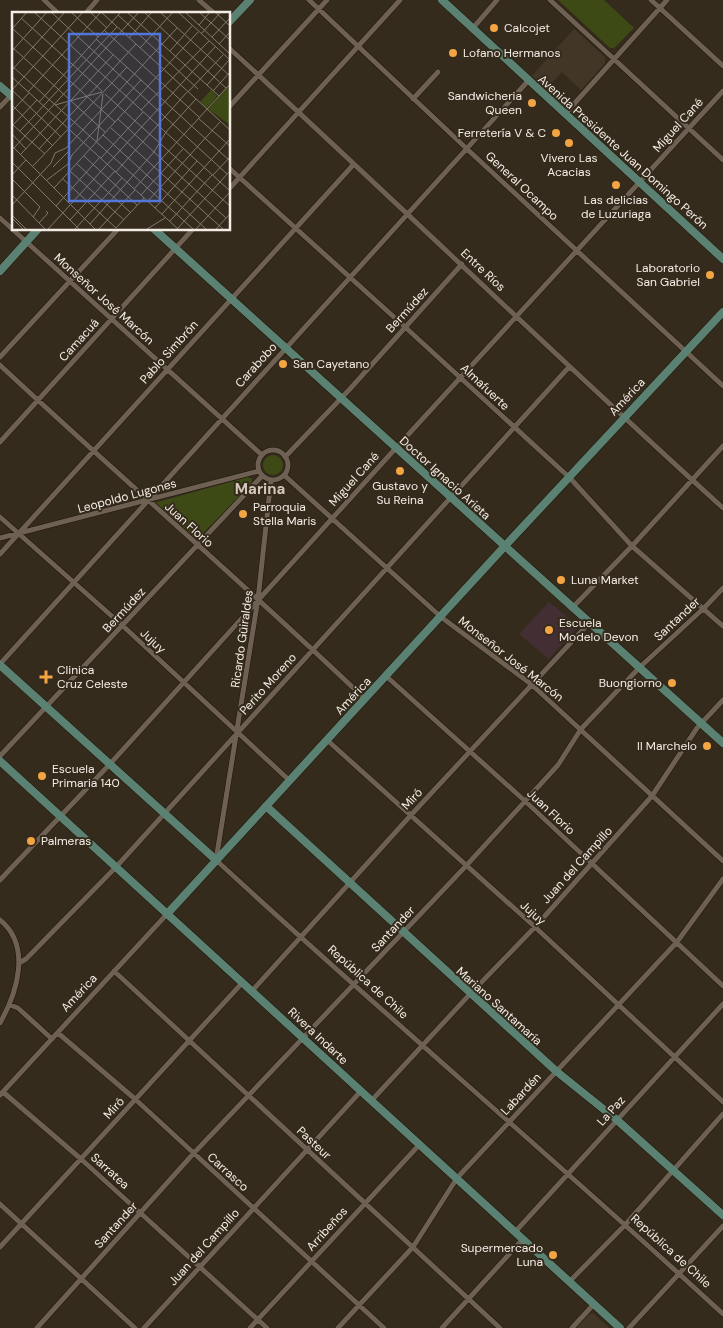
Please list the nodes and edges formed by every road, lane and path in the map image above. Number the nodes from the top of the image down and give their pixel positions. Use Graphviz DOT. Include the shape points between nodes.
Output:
graph roads {
  1 [pos="44,0"];
  2 [pos="97,0"];
  3 [pos="199,0"];
  4 [pos="250,0"];
  5 [pos="309,0"];
  6 [pos="327,0"];
  7 [pos="400,0"];
  8 [pos="442,0"];
  9 [pos="497,0"];
  10 [pos="550,0"];
  11 [pos="651,0"];
  12 [pos="668,0"];
  13 [pos="660,8"];
  14 [pos="318,9"];
  15 [pos="57,12"];
  16 [pos="87,12"];
  17 [pos="213,12"];
  18 [pos="230,21"];
  19 [pos="473,28"];
  20 [pos="358,47"];
  21 [pos="230,49"];
  22 [pos="614,59"];
  23 [pos="723,66"];
  24 [pos="438,72"];
  25 [pos="258,75"];
  26 [pos="528,81"];
  27 [pos="0,86"];
  28 [pos="723,91"];
  29 [pos="12,94"];
  30 [pos="12,96"];
  31 [pos="413,99"];
  32 [pos="230,106"];
  33 [pos="0,107"];
  34 [pos="299,112"];
  35 [pos="565,114"];
  36 [pos="689,128"];
  37 [pos="467,149"];
  38 [pos="723,160"];
  39 [pos="354,164"];
  40 [pos="230,169"];
  41 [pos="239,177"];
  42 [pos="639,182"];
  43 [pos="230,187"];
  44 [pos="409,214"];
  45 [pos="0,218"];
  46 [pos="295,228"];
  47 [pos="12,229"];
  48 [pos="13,230"];
  49 [pos="37,230"];
  50 [pos="117,230"];
  51 [pos="155,230"];
  52 [pos="192,230"];
  53 [pos="26,242"];
  54 [pos="175,248"];
  55 [pos="577,251"];
  56 [pos="723,260"];
  57 [pos="462,264"];
  58 [pos="0,271"];
  59 [pos="350,278"];
  60 [pos="70,281"];
  61 [pos="231,298"];
  62 [pos="723,312"];
  63 [pos="517,316"];
  64 [pos="112,319"];
  65 [pos="405,326"];
  66 [pos="285,348"];
  67 [pos="685,351"];
  68 [pos="0,357"];
  69 [pos="0,365"];
  70 [pos="570,367"];
  71 [pos="168,369"];
  72 [pos="460,378"];
  73 [pos="723,386"];
  74 [pos="341,397"];
  75 [pos="37,400"];
  76 [pos="624,417"];
  77 [pos="222,418"];
  78 [pos="514,427"];
  79 [pos="0,442"];
  80 [pos="723,446"];
  81 [pos="395,448"];
  82 [pos="94,450"];
  83 [pos="262,455"];
  84 [pos="285,457"];
  85 [pos="261,474"];
  86 [pos="284,475"];
  87 [pos="570,478"];
  88 [pos="271,480"];
  89 [pos="692,480"];
  90 [pos="450,498"];
  91 [pos="148,501"];
  92 [pos="723,508"];
  93 [pos="0,517"];
  94 [pos="332,519"];
  95 [pos="18,534"];
  96 [pos="0,538"];
  97 [pos="198,546"];
  98 [pos="632,546"];
  99 [pos="504,547"];
  100 [pos="0,554"];
  101 [pos="387,568"];
  102 [pos="72,583"];
  103 [pos="723,588"];
  104 [pos="258,599"];
  105 [pos="572,607"];
  106 [pos="704,608"];
  107 [pos="441,616"];
  108 [pos="590,622"];
  109 [pos="122,626"];
  110 [pos="723,626"];
  111 [pos="313,649"];
  112 [pos="0,664"];
  113 [pos="640,667"];
  114 [pos="386,676"];
  115 [pos="183,683"];
  116 [pos="532,684"];
  117 [pos="365,699"];
  118 [pos="723,700"];
  119 [pos="46,707"];
  120 [pos="701,723"];
  121 [pos="581,729"];
  122 [pos="238,733"];
  123 [pos="327,740"];
  124 [pos="723,743"];
  125 [pos="469,752"];
  126 [pos="0,756"];
  127 [pos="0,760"];
  128 [pos="110,764"];
  129 [pos="290,781"];
  130 [pos="652,796"];
  131 [pos="524,801"];
  132 [pos="266,806"];
  133 [pos="164,814"];
  134 [pos="411,815"];
  135 [pos="61,817"];
  136 [pos="216,860"];
  137 [pos="723,861"];
  138 [pos="592,863"];
  139 [pos="116,867"];
  140 [pos="465,867"];
  141 [pos="723,879"];
  142 [pos="0,880"];
  143 [pos="348,883"];
  144 [pos="168,913"];
  145 [pos="1,923"];
  146 [pos="535,927"];
  147 [pos="403,933"];
  148 [pos="300,937"];
  149 [pos="677,942"];
  150 [pos="20,963"];
  151 [pos="114,972"];
  152 [pos="242,982"];
  153 [pos="355,984"];
  154 [pos="723,986"];
  155 [pos="252,991"];
  156 [pos="470,994"];
  157 [pos="723,1004"];
  158 [pos="10,1005"];
  159 [pos="618,1006"];
  160 [pos="0,1023"];
  161 [pos="58,1032"];
  162 [pos="303,1038"];
  163 [pos="52,1039"];
  164 [pos="188,1041"];
  165 [pos="422,1046"];
  166 [pos="674,1057"];
  167 [pos="556,1072"];
  168 [pos="362,1091"];
  169 [pos="2,1093"];
  170 [pos="249,1097"];
  171 [pos="135,1099"];
  172 [pos="372,1100"];
  173 [pos="723,1102"];
  174 [pos="723,1114"];
  175 [pos="617,1120"];
  176 [pos="508,1122"];
  177 [pos="420,1144"];
  178 [pos="307,1150"];
  179 [pos="194,1154"];
  180 [pos="81,1159"];
  181 [pos="673,1171"];
  182 [pos="568,1174"];
  183 [pos="457,1178"];
  184 [pos="364,1203"];
  185 [pos="0,1204"];
  186 [pos="253,1208"];
  187 [pos="140,1212"];
  188 [pos="723,1215"];
  189 [pos="21,1224"];
  190 [pos="624,1225"];
  191 [pos="723,1226"];
  192 [pos="515,1232"];
  193 [pos="523,1239"];
  194 [pos="0,1247"];
  195 [pos="413,1248"];
  196 [pos="311,1261"];
  197 [pos="199,1267"];
  198 [pos="679,1273"];
  199 [pos="82,1279"];
  200 [pos="570,1281"];
  201 [pos="469,1298"];
  202 [pos="594,1304"];
  203 [pos="359,1305"];
  204 [pos="723,1314"];
  205 [pos="257,1319"];
  206 [pos="37,1328"];
  207 [pos="135,1328"];
  208 [pos="144,1328"];
  209 [pos="250,1328"];
  210 [pos="267,1328"];
  211 [pos="338,1328"];
  212 [pos="384,1328"];
  213 [pos="442,1328"];
  214 [pos="500,1328"];
  215 [pos="572,1328"];
  216 [pos="620,1328"];
  217 [pos="630,1328"];
  1 -- 15 [label="street"];
  2 -- 16 [label="street"];
  3 -- 17 [label="street"];
  4 -- 18 [label="street"];
  5 -- 14 [label="street, General Ocampo"];
  6 -- 14 [label="street"];
  7 -- 20 [label="street"];
  8 -- 19 [label="street, Avenida Presidente Juan Domingo Perón"];
  9 -- 19 [label="street"];
  10 -- 22 [label="street"];
  11 -- 13 [label="street"];
  12 -- 13 [label="street"];
  13 -- 22 [label="street"];
  13 -- 23 [label="street"];
  14 -- 20 [label="street, General Ocampo"];
  14 -- 25 [label="street"];
  19 -- 26 [label="street, Avenida Presidente Juan Domingo Perón"];
  20 -- 31 [label="street, General Ocampo"];
  20 -- 34 [label="street"];
  21 -- 25 [label="street, Entre Ríos"];
  22 -- 35 [label="street"];
  22 -- 36 [label="street"];
  24 -- 31 [label="street"];
  25 -- 32 [label="street"];
  25 -- 34 [label="street, Entre Ríos"];
  26 -- 35 [label="street, Avenida Presidente Juan Domingo Perón"];
  26 -- 37 [label="street, Carabobo"];
  27 -- 29 [label="street"];
  28 -- 36 [label="street, Miguel Cané"];
  30 -- 33 [label="street"];
  31 -- 37 [label="street, General Ocampo"];
  34 -- 39 [label="street, Entre Ríos"];
  34 -- 41 [label="street"];
  35 -- 42 [label="street, Avenida Presidente Juan Domingo Perón"];
  36 -- 38 [label="street"];
  36 -- 42 [label="street, Miguel Cané"];
  37 -- 44 [label="street, Carabobo"];
  37 -- 55 [label="street, General Ocampo"];
  39 -- 44 [label="street, Entre Ríos"];
  39 -- 46 [label="street, Pablo Simbrón"];
  40 -- 41 [label="street, Almafuerte"];
  41 -- 43 [label="street"];
  41 -- 46 [label="street, Almafuerte"];
  42 -- 55 [label="street, Miguel Cané"];
  42 -- 56 [label="street, Avenida Presidente Juan Domingo Perón"];
  44 -- 57 [label="street, Entre Ríos"];
  44 -- 59 [label="street, Carabobo"];
  45 -- 47 [label="street, Monseñor José Marcón"];
  46 -- 59 [label="street, Almafuerte"];
  46 -- 61 [label="street, Pablo Simbrón"];
  48 -- 53 [label="street, Monseñor José Marcón"];
  49 -- 53 [label="street"];
  50 -- 60 [label="street"];
  51 -- 54 [label="street, Doctor Ignacio Arieta"];
  52 -- 54 [label="street, Camacuá"];
  53 -- 58 [label="street"];
  53 -- 60 [label="street, Monseñor José Marcón"];
  54 -- 61 [label="street, Doctor Ignacio Arieta"];
  54 -- 64 [label="street, Camacuá"];
  55 -- 63 [label="street, Miguel Cané"];
  55 -- 67 [label="street, General Ocampo"];
  57 -- 63 [label="street, Entre Ríos"];
  57 -- 65 [label="street, Bermúdez"];
  59 -- 65 [label="street, Almafuerte"];
  59 -- 66 [label="street, Carabobo"];
  60 -- 64 [label="street, Monseñor José Marcón"];
  60 -- 68 [label="street"];
  61 -- 66 [label="street, Doctor Ignacio Arieta"];
  61 -- 71 [label="street, Pablo Simbrón"];
  62 -- 67 [label="street, América"];
  63 -- 70 [label="street, Entre Ríos"];
  63 -- 72 [label="street, Miguel Cané"];
  64 -- 71 [label="street, Monseñor José Marcón"];
  64 -- 75 [label="street, Camacuá"];
  65 -- 72 [label="street, Almafuerte"];
  65 -- 74 [label="street, Bermúdez"];
  66 -- 74 [label="street, Doctor Ignacio Arieta"];
  66 -- 77 [label="street, Carabobo"];
  67 -- 73 [label="street, General Ocampo"];
  67 -- 76 [label="street, América"];
  69 -- 75 [label="street, Juan Florio"];
  70 -- 76 [label="street, Entre Ríos"];
  70 -- 78 [label="street, Perito Moreno"];
  71 -- 77 [label="street, Monseñor José Marcón"];
  71 -- 82 [label="street, Pablo Simbrón"];
  72 -- 78 [label="street, Almafuerte"];
  72 -- 81 [label="street, Miguel Cané"];
  74 -- 81 [label="street, Doctor Ignacio Arieta"];
  74 -- 84 [label="street, Bermúdez"];
  75 -- 79 [label="street, Camacuá"];
  75 -- 82 [label="street, Juan Florio"];
  76 -- 87 [label="street, América"];
  76 -- 89 [label="street, Entre Ríos"];
  77 -- 83 [label="street, Monseñor José Marcón"];
  77 -- 91 [label="street, Carabobo"];
  78 -- 87 [label="street, Almafuerte"];
  78 -- 90 [label="street, Perito Moreno"];
  80 -- 89 [label="street"];
  81 -- 90 [label="street, Doctor Ignacio Arieta"];
  81 -- 94 [label="street, Miguel Cané"];
  82 -- 91 [label="street, Juan Florio"];
  82 -- 95 [label="street, Pablo Simbrón"];
  83 -- 84 [label="street" via="272,450"];
  83 -- 85 [label="street" via="258,461"];
  84 -- 86 [label="street" via="288,467"];
  85 -- 88 [label="street"];
  85 -- 91 [label="street, Leopoldo Lugones"];
  85 -- 97 [label="street, Bermúdez"];
  86 -- 88 [label="street"];
  86 -- 94 [label="street, Monseñor José Marcón"];
  87 -- 98 [label="street, Almafuerte"];
  87 -- 99 [label="street, América"];
  88 -- 104 [label="street, Ricardo Güiraldes"];
  89 -- 92 [label="street, Entre Ríos"];
  89 -- 98 [label="street"];
  90 -- 99 [label="street, Doctor Ignacio Arieta"];
  90 -- 101 [label="street, Perito Moreno"];
  91 -- 95 [label="street, Leopoldo Lugones"];
  91 -- 97 [label="street, Juan Florio"];
  91 -- 102 [label="street, Carabobo"];
  93 -- 95 [label="street, Jujuy"];
  94 -- 101 [label="street, Monseñor José Marcón"];
  94 -- 104 [label="street, Miguel Cané"];
  95 -- 96 [label="street, Leopoldo Lugones"];
  95 -- 100 [label="street, Pablo Simbrón"];
  95 -- 102 [label="street, Jujuy"];
  97 -- 104 [label="street, Juan Florio"];
  97 -- 109 [label="street, Bermúdez"];
  98 -- 105 [label="street"];
  98 -- 106 [label="street, Almafuerte"];
  99 -- 105 [label="street, Doctor Ignacio Arieta"];
  99 -- 107 [label="street, América"];
  101 -- 107 [label="street, Monseñor José Marcón"];
  101 -- 111 [label="street, Perito Moreno"];
  102 -- 109 [label="street, Jujuy"];
  102 -- 112 [label="street, Carabobo"];
  103 -- 106 [label="street, Santander"];
  104 -- 111 [label="street, Juan Florio"];
  104 -- 115 [label="street, Miguel Cané"];
  104 -- 122 [label="street, Ricardo Güiraldes"];
  105 -- 108 [label="street, Doctor Ignacio Arieta"];
  106 -- 110 [label="street, Almafuerte"];
  106 -- 113 [label="street, Santander"];
  107 -- 114 [label="street, América"];
  107 -- 116 [label="street, Monseñor José Marcón"];
  108 -- 113 [label="street, Doctor Ignacio Arieta"];
  108 -- 116 [label="street, Miró"];
  109 -- 115 [label="street, Jujuy"];
  109 -- 119 [label="street, Bermúdez"];
  111 -- 117 [label="street, Juan Florio"];
  111 -- 122 [label="street, Perito Moreno"];
  112 -- 119 [label="street, República de Chile"];
  113 -- 120 [label="street, Doctor Ignacio Arieta"];
  113 -- 121 [label="street, Santander"];
  114 -- 117 [label="street, América"];
  114 -- 125 [label="street, Juan Florio"];
  115 -- 122 [label="street, Jujuy"];
  115 -- 128 [label="street, Miguel Cané"];
  116 -- 121 [label="street, Monseñor José Marcón"];
  116 -- 125 [label="street, Miró"];
  117 -- 123 [label="street, América"];
  118 -- 120 [label="street, Juan del Campillo"];
  119 -- 126 [label="street, Bermúdez"];
  119 -- 128 [label="street, República de Chile"];
  120 -- 124 [label="street, Doctor Ignacio Arieta"];
  120 -- 130 [label="street, Juan del Campillo"];
  121 -- 130 [label="street, Monseñor José Marcón"];
  121 -- 131 [label="street, Santander" via="560,762"];
  122 -- 129 [label="street, Jujuy"];
  122 -- 133 [label="street, Perito Moreno"];
  122 -- 136 [label="street, Ricardo Güiraldes"];
  123 -- 129 [label="street, América"];
  123 -- 134 [label="street, Jujuy"];
  125 -- 131 [label="street, Juan Florio"];
  125 -- 134 [label="street, Miró"];
  127 -- 135 [label="street, Rivera Indarte"];
  128 -- 133 [label="street, República de Chile"];
  128 -- 135 [label="street, Miguel Cané"];
  129 -- 132 [label="street, América"];
  130 -- 137 [label="street, Monseñor José Marcón"];
  130 -- 138 [label="street, Juan del Campillo"];
  131 -- 138 [label="street, Juan Florio"];
  131 -- 140 [label="street, Santander"];
  132 -- 136 [label="street, América"];
  132 -- 143 [label="street, Mariano Santamaría"];
  133 -- 136 [label="street, República de Chile"];
  133 -- 139 [label="street, Perito Moreno"];
  134 -- 140 [label="street, Jujuy"];
  134 -- 143 [label="street, Miró"];
  135 -- 139 [label="street, Rivera Indarte"];
  135 -- 142 [label="street, Miguel Cané"];
  136 -- 144 [label="street, América"];
  136 -- 148 [label="street, República de Chile"];
  138 -- 146 [label="street, Juan del Campillo"];
  138 -- 149 [label="street, Juan Florio"];
  139 -- 144 [label="street, Rivera Indarte"];
  139 -- 150 [label="street, Perito Moreno"];
  140 -- 146 [label="street, Jujuy"];
  140 -- 147 [label="street, Santander"];
  141 -- 149 [label="street, Labardén"];
  143 -- 147 [label="street, Mariano Santamaría"];
  143 -- 148 [label="street, Miró"];
  144 -- 151 [label="street, América"];
  144 -- 152 [label="street, Rivera Indarte"];
  145 -- 150 [label="street" via="13,935"];
  146 -- 156 [label="street, Juan del Campillo"];
  146 -- 159 [label="street, Jujuy"];
  147 -- 153 [label="street, Santander"];
  147 -- 156 [label="street, Mariano Santamaría"];
  148 -- 153 [label="street, República de Chile"];
  148 -- 155 [label="street, Miró"];
  149 -- 154 [label="street, Juan Florio"];
  149 -- 159 [label="street, Labardén"];
  150 -- 158 [label="street"];
  151 -- 161 [label="street, América"];
  151 -- 164 [label="street, Pasteur"];
  152 -- 155 [label="street, Rivera Indarte"];
  152 -- 164 [label="street, Miró"];
  153 -- 162 [label="street, Santander"];
  153 -- 165 [label="street, República de Chile"];
  155 -- 162 [label="street, Rivera Indarte"];
  156 -- 165 [label="street, Juan del Campillo"];
  156 -- 167 [label="street, Mariano Santamaría"];
  157 -- 166 [label="street, La Paz"];
  158 -- 160 [label="street"];
  158 -- 163 [label="street" via="18,1008"];
  159 -- 166 [label="street, Jujuy"];
  159 -- 167 [label="street, Labardén"];
  161 -- 163 [label="street, América"];
  161 -- 171 [label="street, Carrasco"];
  162 -- 168 [label="street, Rivera Indarte"];
  162 -- 170 [label="street, Santander"];
  163 -- 169 [label="street, América"];
  164 -- 170 [label="street, Pasteur"];
  164 -- 171 [label="street, Miró"];
  165 -- 172 [label="street, Juan del Campillo"];
  165 -- 176 [label="street, República de Chile"];
  166 -- 173 [label="street, Jujuy"];
  166 -- 175 [label="street, La Paz"];
  167 -- 175 [label="street, Mariano Santamaría"];
  167 -- 176 [label="street, Labardén"];
  168 -- 172 [label="street, Rivera Indarte"];
  168 -- 178 [label="street, Juan del Campillo"];
  169 -- 180 [label="street, Sarratea"];
  170 -- 178 [label="street, Pasteur"];
  170 -- 179 [label="street, Santander"];
  171 -- 179 [label="street, Carrasco"];
  171 -- 180 [label="street, Miró"];
  172 -- 177 [label="street, Rivera Indarte"];
  174 -- 181 [label="street"];
  175 -- 181 [label="street, Mariano Santamaría"];
  175 -- 182 [label="street, La Paz"];
  176 -- 182 [label="street, República de Chile"];
  176 -- 183 [label="street, Labardén"];
  177 -- 183 [label="street, Rivera Indarte"];
  177 -- 184 [label="street, Arribeños"];
  178 -- 184 [label="street, Pasteur"];
  178 -- 186 [label="street, Juan del Campillo"];
  179 -- 186 [label="street, Carrasco"];
  179 -- 187 [label="street, Santander"];
  180 -- 187 [label="street, Sarratea"];
  180 -- 189 [label="street, Miró"];
  181 -- 188 [label="street, Mariano Santamaría"];
  181 -- 190 [label="street"];
  182 -- 190 [label="street, República de Chile"];
  182 -- 192 [label="street, La Paz"];
  183 -- 192 [label="street, Rivera Indarte"];
  183 -- 195 [label="street, Labardén"];
  184 -- 195 [label="street, Pasteur"];
  184 -- 196 [label="street, Arribeños"];
  185 -- 189 [label="street"];
  186 -- 196 [label="street, Carrasco"];
  186 -- 197 [label="street, Juan del Campillo"];
  187 -- 197 [label="street, Sarratea"];
  187 -- 199 [label="street, Santander"];
  189 -- 194 [label="street, Miró"];
  189 -- 199 [label="street"];
  190 -- 198 [label="street, República de Chile"];
  190 -- 200 [label="street"];
  191 -- 198 [label="street"];
  192 -- 193 [label="street, Rivera Indarte"];
  193 -- 200 [label="street, Rivera Indarte"];
  193 -- 201 [label="street"];
  195 -- 201 [label="street, Pasteur"];
  195 -- 203 [label="street, Labardén"];
  196 -- 203 [label="street, Carrasco"];
  196 -- 205 [label="street, Arribeños"];
  197 -- 205 [label="street, Sarratea"];
  197 -- 208 [label="street, Juan del Campillo"];
  198 -- 204 [label="street, República de Chile"];
  198 -- 217 [label="street"];
  199 -- 206 [label="street, Santander"];
  199 -- 207 [label="street"];
  200 -- 202 [label="street, Rivera Indarte"];
  201 -- 213 [label="street"];
  201 -- 214 [label="street, Pasteur"];
  202 -- 215 [label="street"];
  202 -- 216 [label="street, Rivera Indarte"];
  203 -- 211 [label="street, Labardén"];
  203 -- 212 [label="street, Carrasco"];
  205 -- 209 [label="street, Arribeños"];
  205 -- 210 [label="street, Sarratea"];
}
